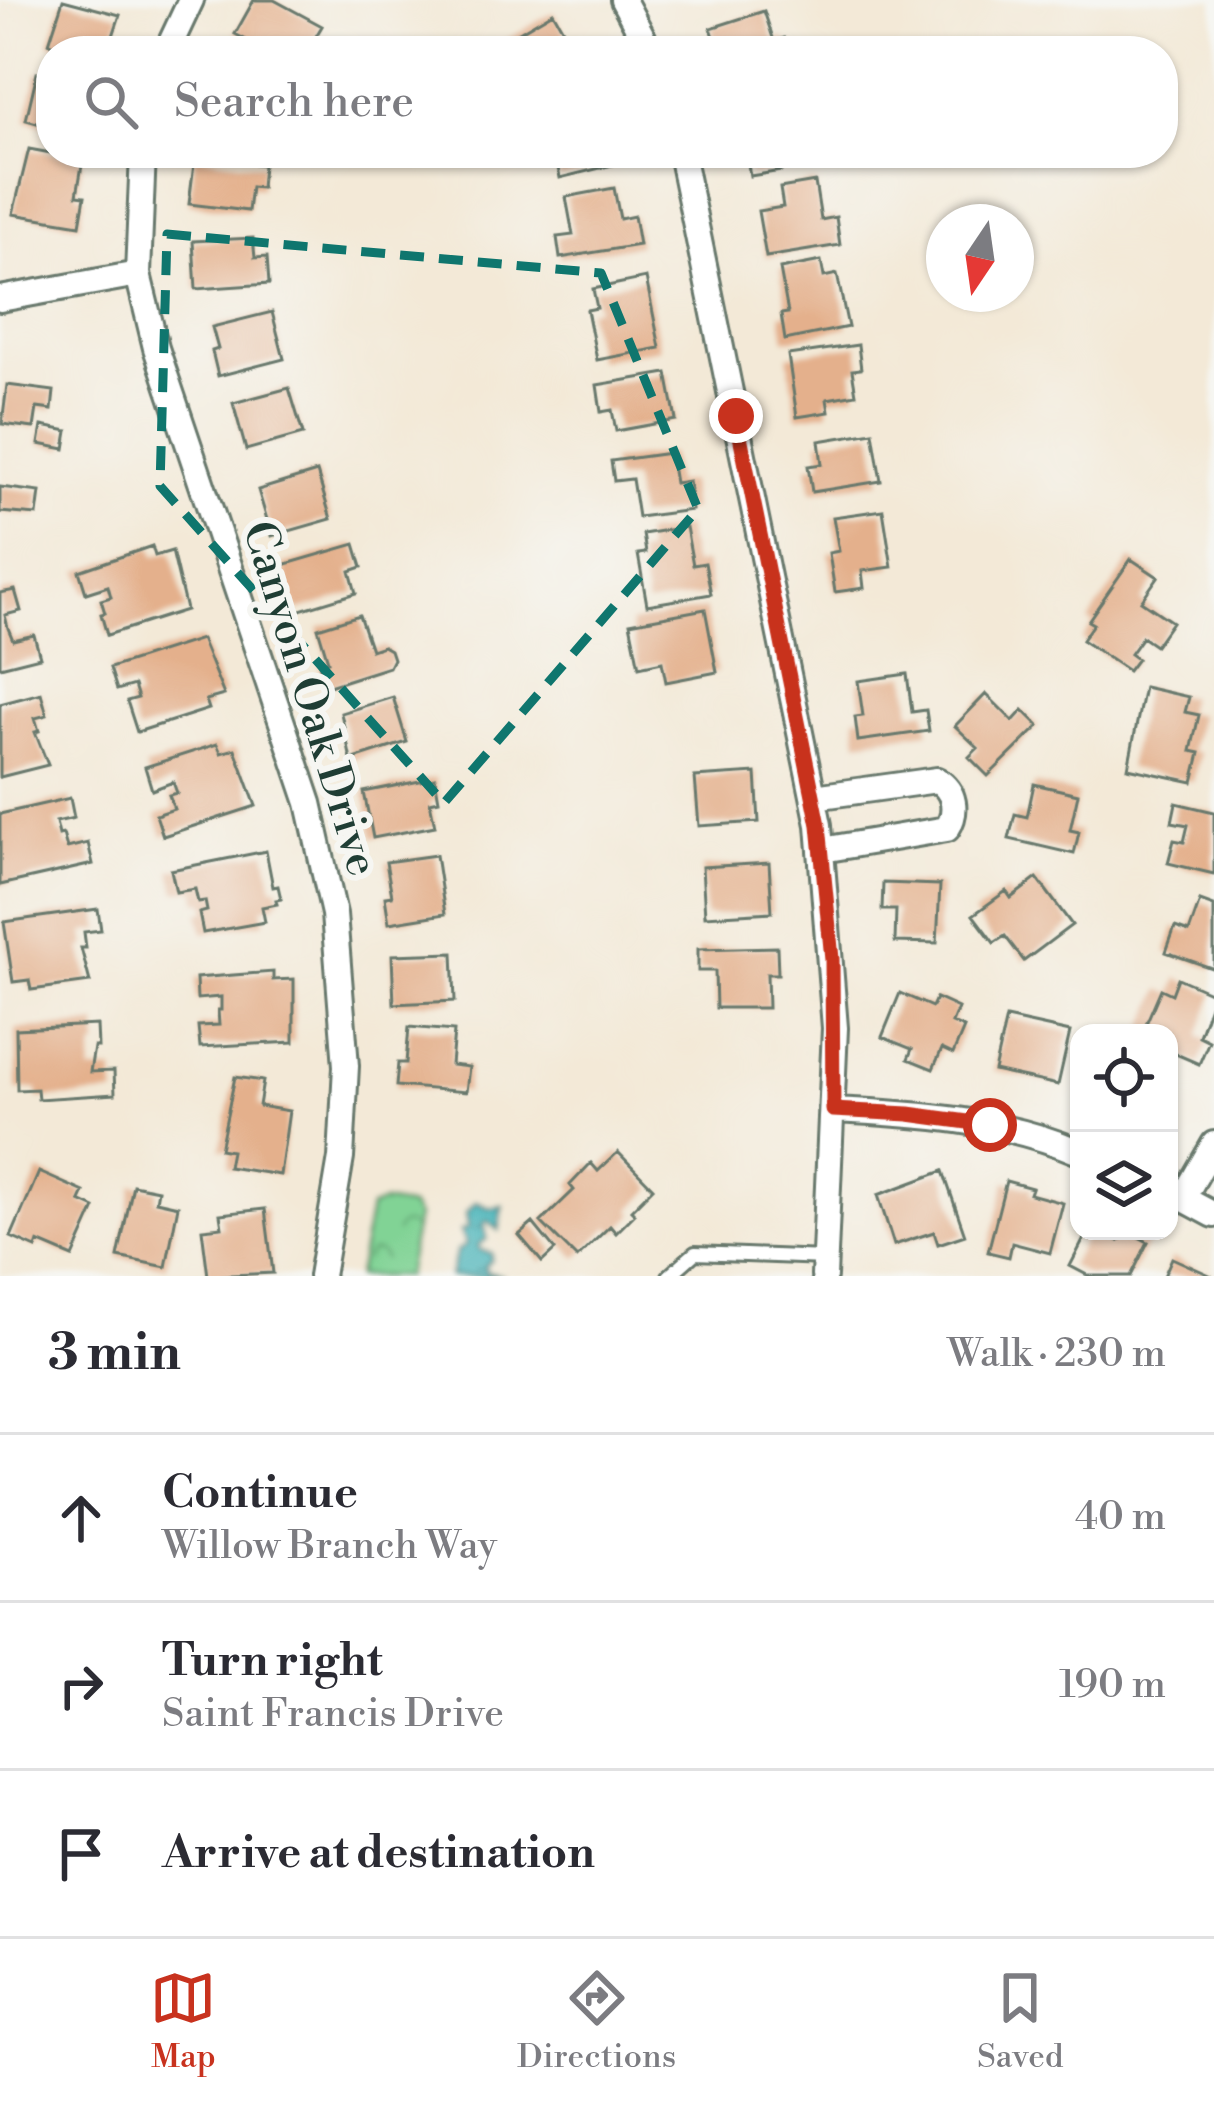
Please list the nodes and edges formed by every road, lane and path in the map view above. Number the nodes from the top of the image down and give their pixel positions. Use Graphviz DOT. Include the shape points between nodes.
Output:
graph roads {
  1 [pos="190,0"];
  2 [pos="623,0"];
  3 [pos="174,36"];
  4 [pos="642,36"];
  5 [pos="142,168"];
  6 [pos="684,168"];
  7 [pos="138,274"];
  8 [pos="0,299"];
  9 [pos="814,797"];
  10 [pos="822,850"];
  11 [pos="833,1110"];
  12 [pos="1214,1144"];
  13 [pos="1070,1149"];
  14 [pos="1178,1191"];
  15 [pos="1178,1195"];
  16 [pos="1214,1215"];
  17 [pos="824,1267"];
  18 [pos="321,1276"];
  19 [pos="669,1276"];
  1 -- 3 [label="street"];
  2 -- 4 [label="street"];
  5 -- 7 [label="street, Canyon Oak Drive"];
  6 -- 9 [label="street"];
  7 -- 8 [label="street"];
  7 -- 18 [label="street, Canyon Oak Drive" via="309,803 334,914 346,1084"];
  9 -- 10 [label="street"];
  9 -- 10 [label="street" via="937,780 955,808 947,829"];
  10 -- 11 [label="street"];
  11 -- 13 [label="street" via="990,1125"];
  11 -- 17 [label="street"];
  12 -- 14 [label="street"];
  15 -- 16 [label="street"];
  17 -- 19 [label="lane" via="695,1253"];
}
